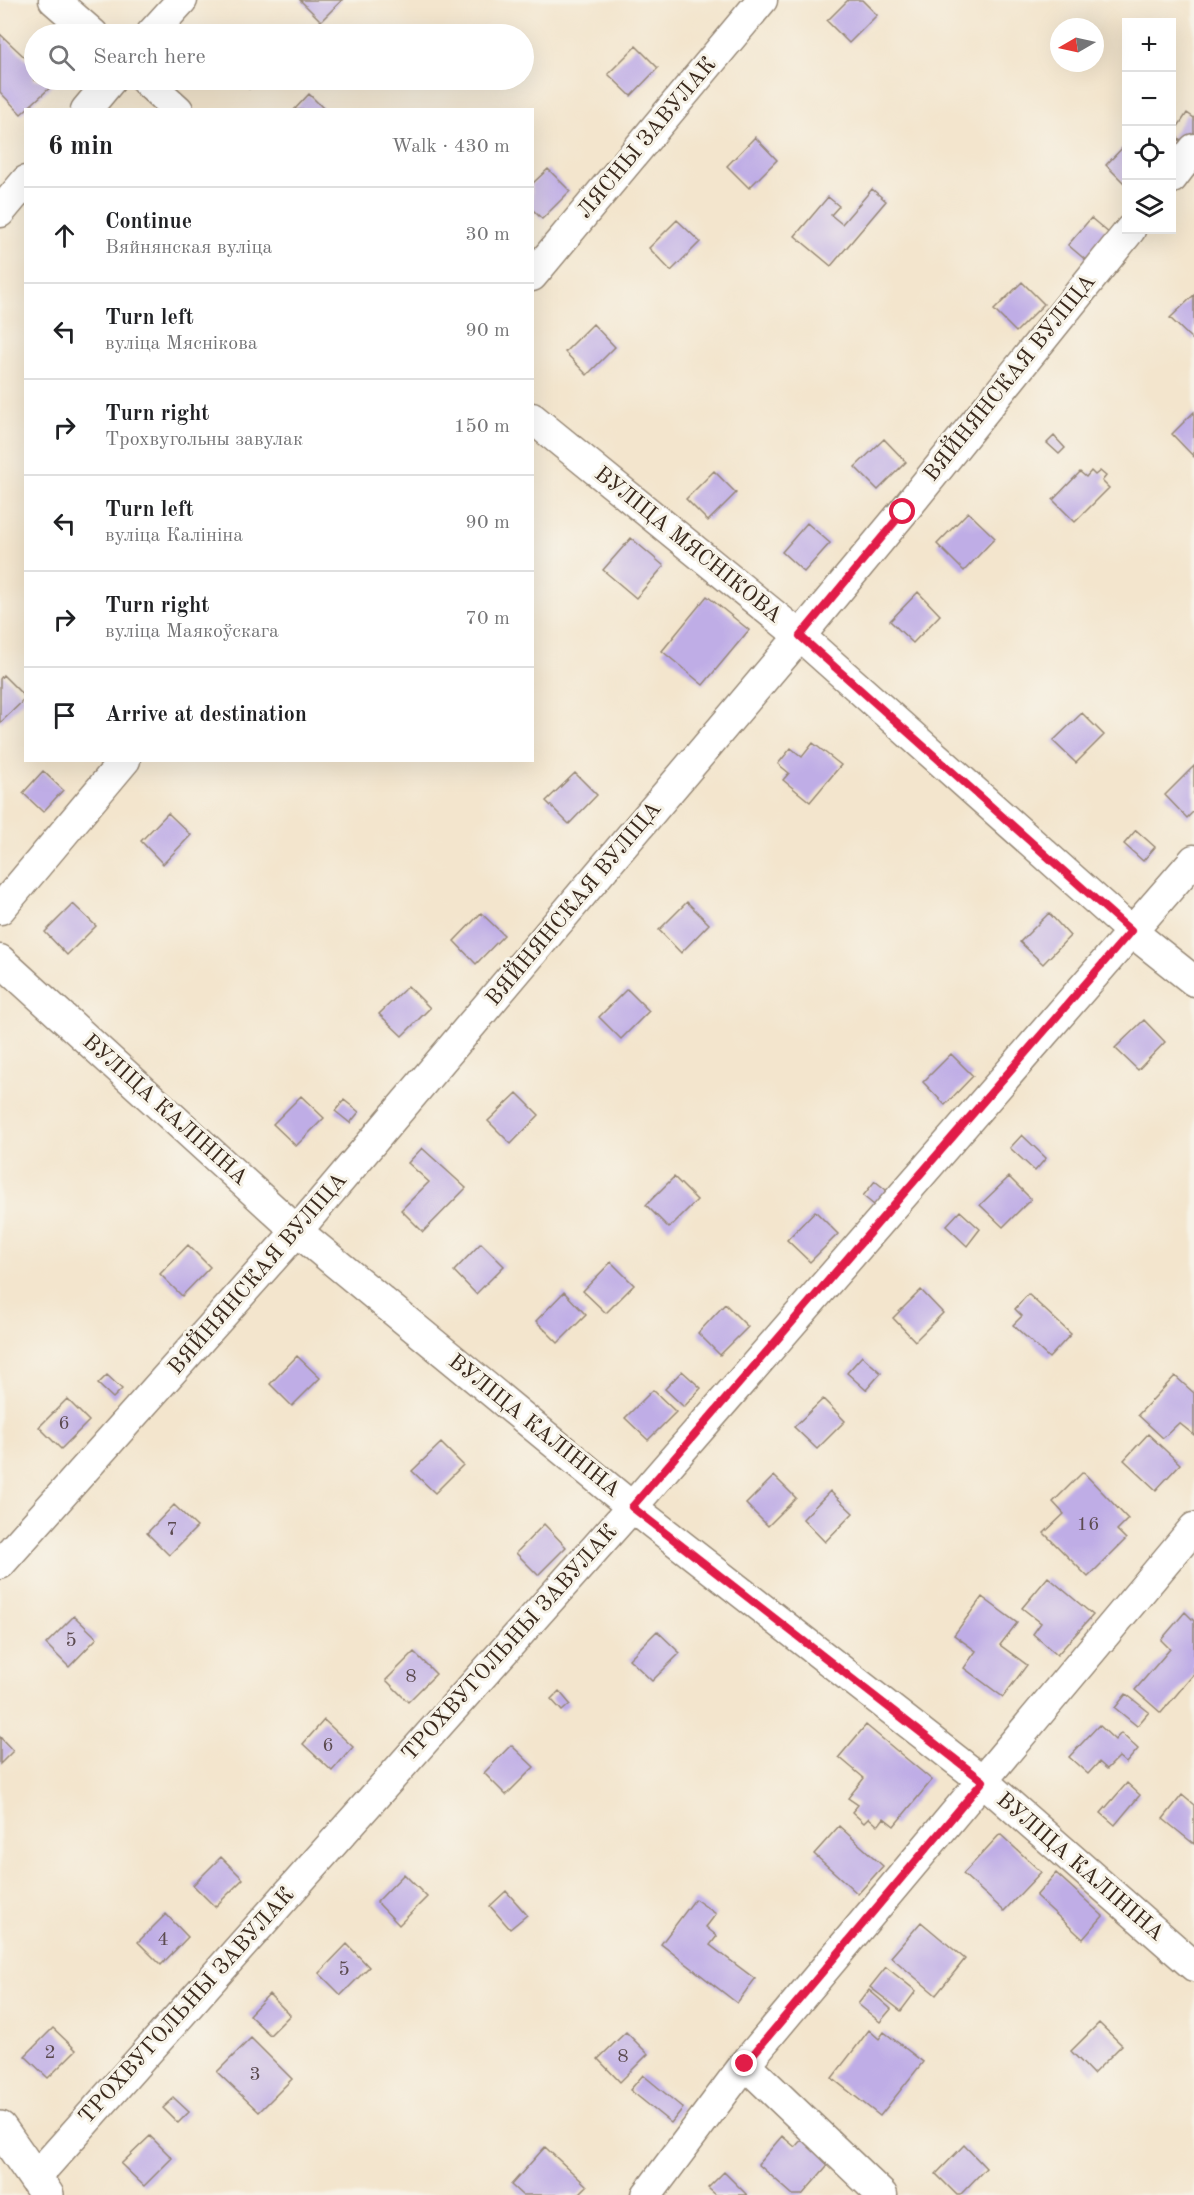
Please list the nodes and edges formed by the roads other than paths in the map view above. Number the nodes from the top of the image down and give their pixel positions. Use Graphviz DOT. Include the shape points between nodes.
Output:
graph roads {
  1 [pos="54,0"];
  2 [pos="182,0"];
  3 [pos="762,0"];
  4 [pos="82,24"];
  5 [pos="160,24"];
  6 [pos="103,90"];
  7 [pos="156,90"];
  8 [pos="88,108"];
  9 [pos="176,108"];
  10 [pos="1194,150"];
  11 [pos="1176,172"];
  12 [pos="24,183"];
  13 [pos="0,212"];
  14 [pos="1127,234"];
  15 [pos="534,274"];
  16 [pos="534,420"];
  17 [pos="800,636"];
  18 [pos="123,762"];
  19 [pos="1194,860"];
  20 [pos="0,909"];
  21 [pos="1131,931"];
  22 [pos="0,960"];
  23 [pos="1194,981"];
  24 [pos="297,1231"];
  25 [pos="632,1507"];
  26 [pos="1194,1528"];
  27 [pos="0,1564"];
  28 [pos="983,1781"];
  29 [pos="1194,1966"];
  30 [pos="745,2064"];
  31 [pos="0,2128"];
  32 [pos="41,2186"];
  33 [pos="647,2195"];
  34 [pos="882,2195"];
  1 -- 4 [label="street"];
  2 -- 5 [label="street"];
  3 -- 15 [label="street, ЛЯСНЫ ЗАВУЛАК"];
  6 -- 8 [label="street"];
  7 -- 9 [label="street"];
  10 -- 11 [label="street"];
  12 -- 13 [label="street"];
  14 -- 17 [label="street, ВЯЙНЯНСКАЯ ВУЛІЦА"];
  16 -- 17 [label="street, ВУЛІЦА МЯСНІКОВА"];
  17 -- 21 [label="street, ВУЛІЦА МЯСНІКОВА"];
  17 -- 24 [label="street, ВЯЙНЯНСКАЯ ВУЛІЦА"];
  18 -- 20 [label="street"];
  19 -- 21 [label="street, ТРОХВУГОЛЬНЫ ЗАВУЛАК"];
  21 -- 23 [label="street, ВУЛІЦА МЯСНІКОВА"];
  21 -- 25 [label="street, ТРОХВУГОЛЬНЫ ЗАВУЛАК"];
  22 -- 24 [label="street, ВУЛІЦА КАЛІНІНА"];
  24 -- 25 [label="street, ВУЛІЦА КАЛІНІНА"];
  24 -- 27 [label="street, ВЯЙНЯНСКАЯ ВУЛІЦА"];
  25 -- 28 [label="street, ВУЛІЦА КАЛІНІНА"];
  25 -- 32 [label="street, ТРОХВУГОЛЬНЫ ЗАВУЛАК"];
  26 -- 28 [label="street"];
  28 -- 29 [label="street, ВУЛІЦА КАЛІНІНА"];
  28 -- 30 [label="street"];
  30 -- 33 [label="street"];
  30 -- 34 [label="street"];
  31 -- 32 [label="main road"];
}
